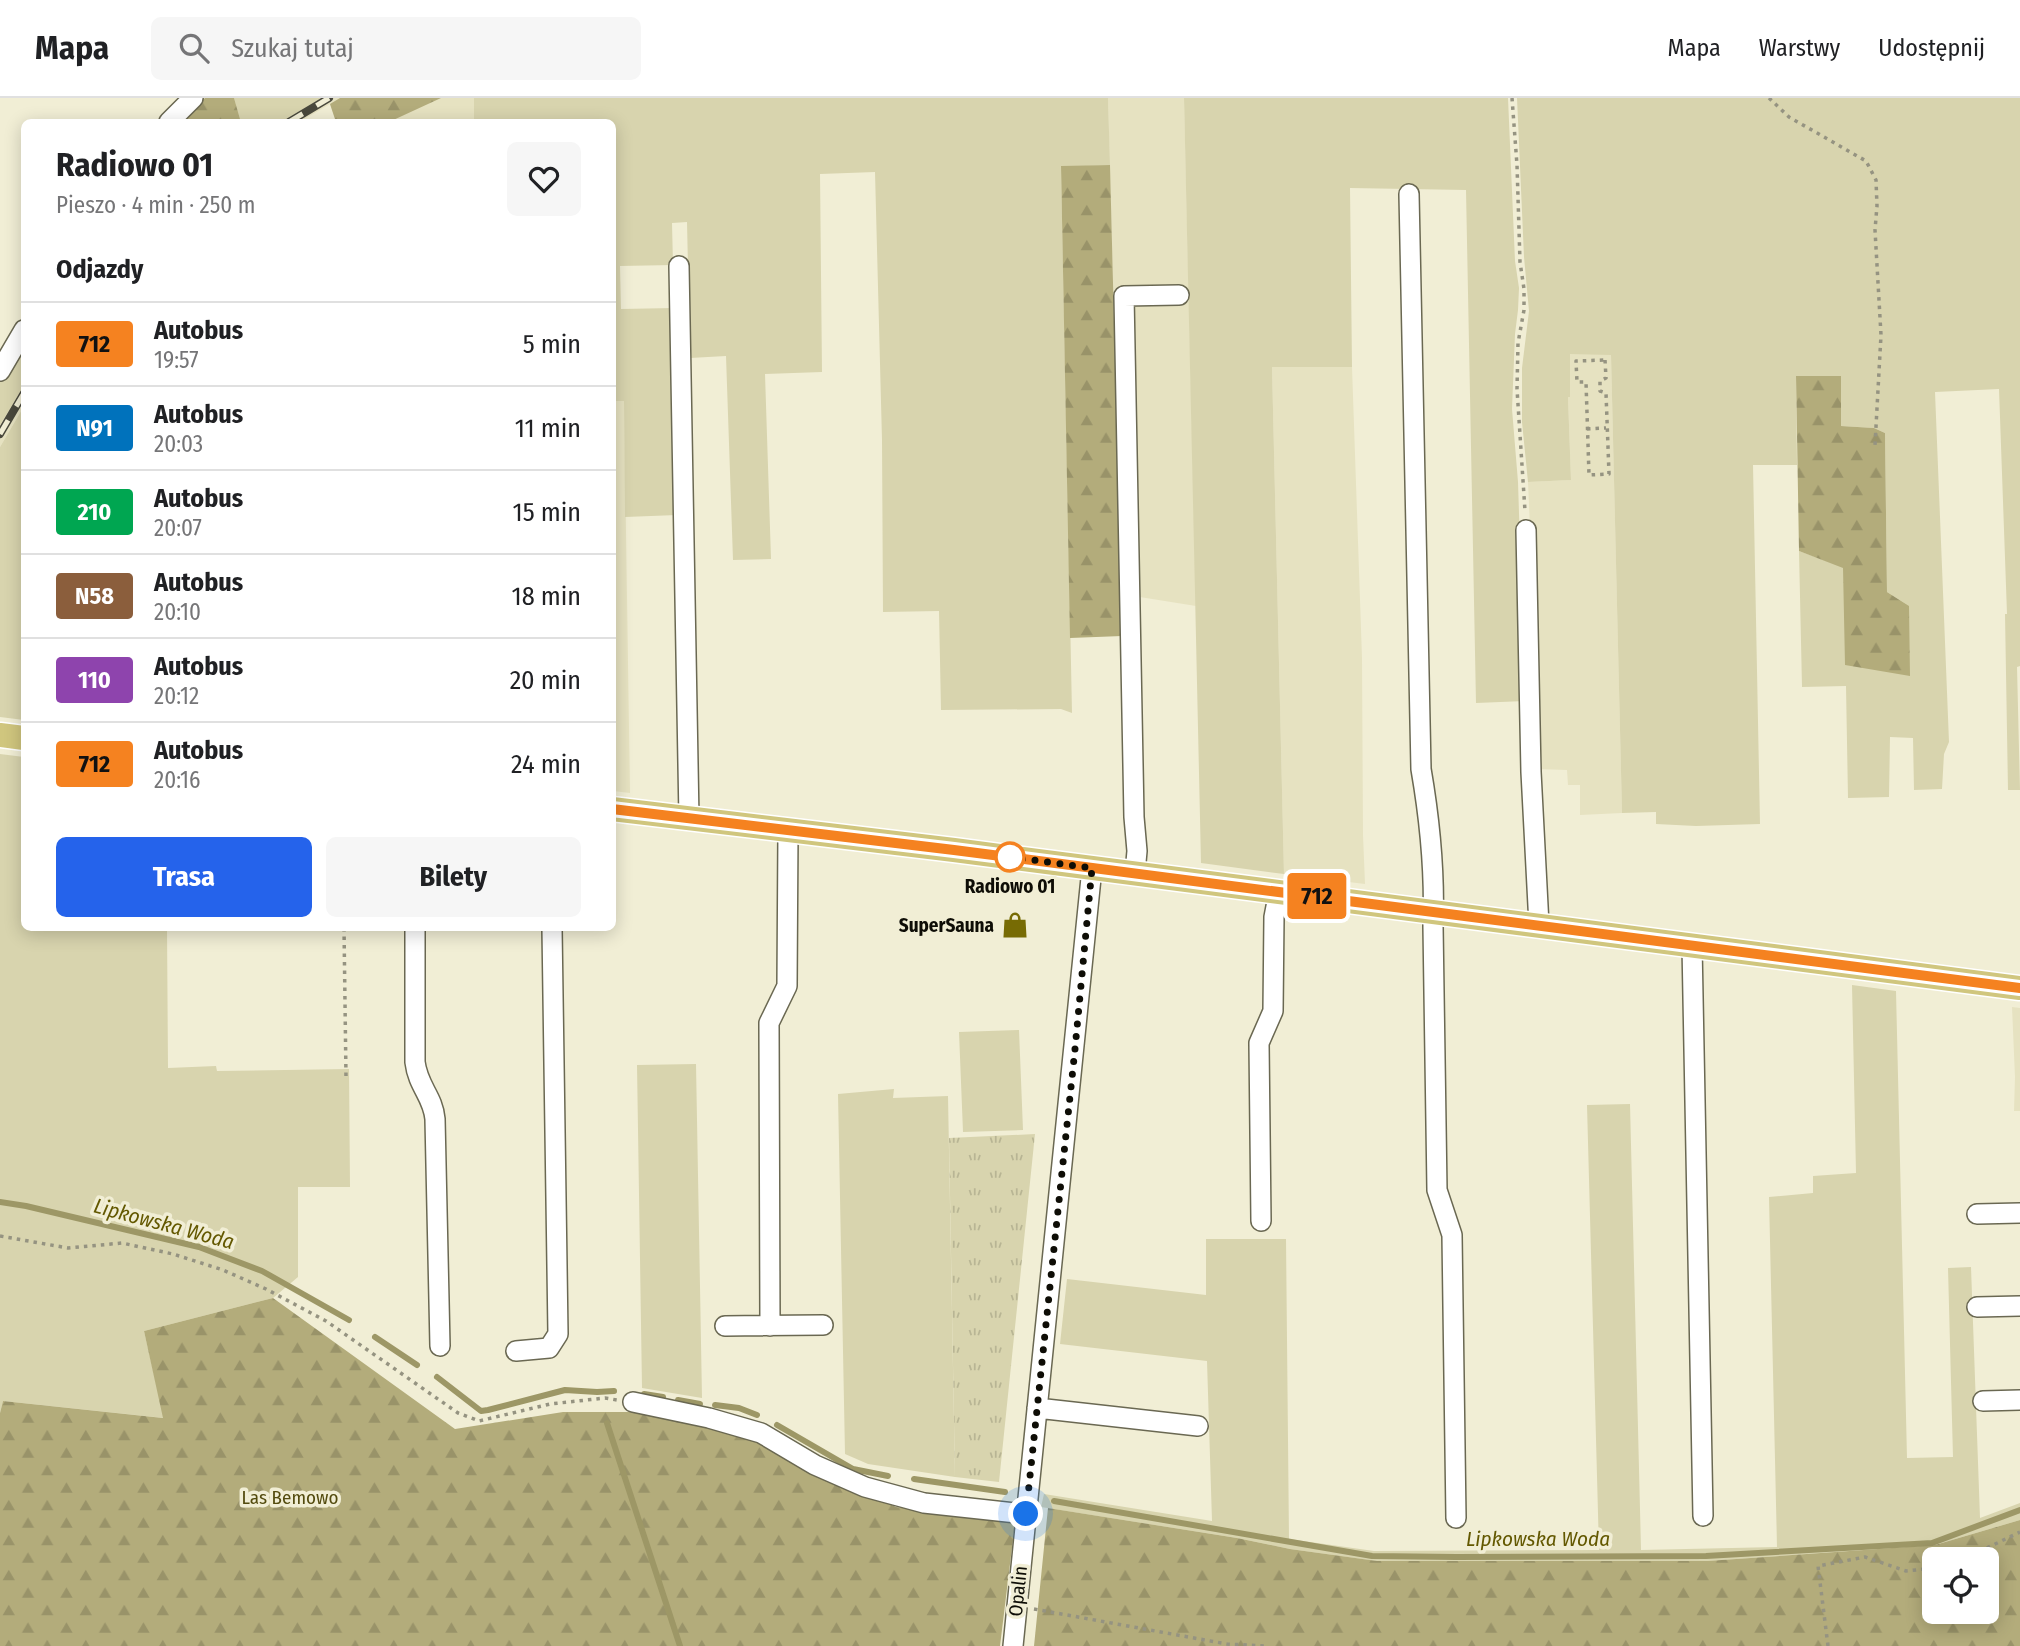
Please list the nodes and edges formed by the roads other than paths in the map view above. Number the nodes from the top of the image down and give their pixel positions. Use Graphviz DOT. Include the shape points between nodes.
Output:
graph roads {
  1 [pos="193,98"];
  2 [pos="172,119"];
  3 [pos="1409,194"];
  4 [pos="679,266"];
  5 [pos="1179,296"];
  6 [pos="21,335"];
  7 [pos="0,371"];
  8 [pos="1526,530"];
  9 [pos="0,735"];
  10 [pos="21,738"];
  11 [pos="616,810"];
  12 [pos="689,819"];
  13 [pos="788,831"];
  14 [pos="1092,868"];
  15 [pos="1135,873"];
  16 [pos="1279,891"];
  17 [pos="1434,912"];
  18 [pos="1539,925"];
  19 [pos="415,931"];
  20 [pos="552,931"];
  21 [pos="1692,945"];
  22 [pos="2020,988"];
  23 [pos="2020,1213"];
  24 [pos="1977,1214"];
  25 [pos="1261,1221"];
  26 [pos="2020,1306"];
  27 [pos="1977,1307"];
  28 [pos="823,1325"];
  29 [pos="724,1326"];
  30 [pos="770,1326"];
  31 [pos="440,1346"];
  32 [pos="516,1351"];
  33 [pos="1983,1401"];
  34 [pos="2020,1401"];
  35 [pos="633,1402"];
  36 [pos="1037,1408"];
  37 [pos="1198,1426"];
  38 [pos="1026,1514"];
  39 [pos="1703,1516"];
  40 [pos="1456,1518"];
  41 [pos="1013,1646"];
  1 -- 2 [label="street"];
  3 -- 17 [label="street" via="1421,769 1429,814"];
  4 -- 12 [label="street"];
  5 -- 15 [label="street" via="1124,296"];
  6 -- 7 [label="street"];
  8 -- 18 [label="street"];
  9 -- 10 [label="main road"];
  11 -- 12 [label="main road"];
  12 -- 13 [label="main road"];
  13 -- 14 [label="main road"];
  13 -- 30 [label="street" via="787,986 769,1024"];
  14 -- 15 [label="main road"];
  14 -- 36 [label="street, Opalin"];
  15 -- 16 [label="main road"];
  16 -- 17 [label="main road"];
  16 -- 25 [label="street" via="1274,917 1273,1011 1259,1043"];
  17 -- 18 [label="main road"];
  17 -- 40 [label="street" via="1437,1190 1452,1235"];
  18 -- 21 [label="main road"];
  19 -- 31 [label="street" via="415,1062 435,1119"];
  20 -- 32 [label="street" via="558,1335 549,1348"];
  21 -- 22 [label="main road"];
  21 -- 39 [label="street"];
  23 -- 24 [label="street"];
  26 -- 27 [label="street"];
  28 -- 30 [label="street"];
  29 -- 30 [label="street"];
  33 -- 34 [label="street"];
  35 -- 38 [label="street" via="761,1433 815,1465 865,1487 924,1503"];
  36 -- 37 [label="street"];
  36 -- 38 [label="street, Opalin"];
  38 -- 41 [label="street, Opalin"];
}
